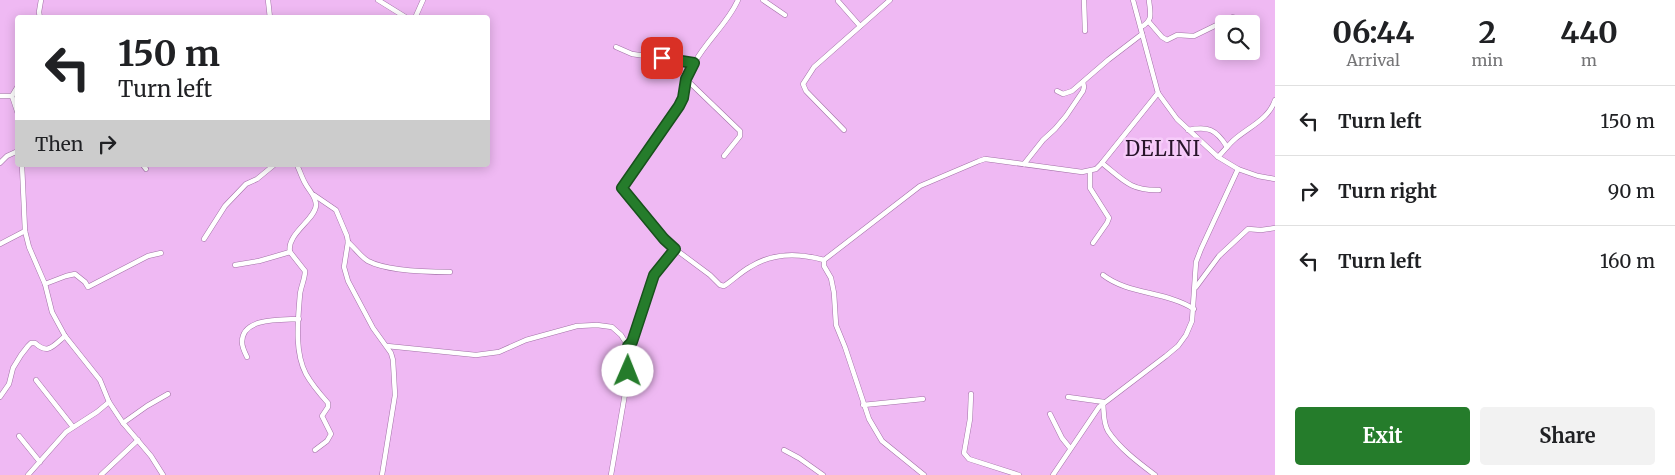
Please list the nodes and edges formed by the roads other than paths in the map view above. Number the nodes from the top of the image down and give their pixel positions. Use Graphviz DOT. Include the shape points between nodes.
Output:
graph roads {
  1 [pos="41,0"];
  2 [pos="268,0"];
  3 [pos="378,0"];
  4 [pos="423,0"];
  5 [pos="738,0"];
  6 [pos="763,0"];
  7 [pos="890,0"];
  8 [pos="1084,0"];
  9 [pos="1133,0"];
  10 [pos="1149,0"];
  11 [pos="838,1"];
  12 [pos="40,15"];
  13 [pos="270,15"];
  14 [pos="402,15"];
  15 [pos="416,15"];
  16 [pos="785,15"];
  17 [pos="1149,22"];
  18 [pos="860,26"];
  19 [pos="1215,26"];
  20 [pos="1141,27"];
  21 [pos="1084,31"];
  22 [pos="1142,34"];
  23 [pos="616,47"];
  24 [pos="694,63"];
  25 [pos="686,79"];
  26 [pos="1083,82"];
  27 [pos="15,91"];
  28 [pos="1057,92"];
  29 [pos="1158,93"];
  30 [pos="0,96"];
  31 [pos="12,96"];
  32 [pos="1275,100"];
  33 [pos="15,105"];
  34 [pos="844,130"];
  35 [pos="1188,130"];
  36 [pos="1227,146"];
  37 [pos="15,152"];
  38 [pos="724,156"];
  39 [pos="1218,157"];
  40 [pos="0,163"];
  41 [pos="1102,163"];
  42 [pos="1024,164"];
  43 [pos="22,167"];
  44 [pos="272,167"];
  45 [pos="298,167"];
  46 [pos="1238,169"];
  47 [pos="1090,171"];
  48 [pos="1275,179"];
  49 [pos="1159,190"];
  50 [pos="313,194"];
  51 [pos="1275,228"];
  52 [pos="25,231"];
  53 [pos="204,238"];
  54 [pos="348,242"];
  55 [pos="1093,243"];
  56 [pos="0,244"];
  57 [pos="675,249"];
  58 [pos="290,252"];
  59 [pos="161,253"];
  60 [pos="824,260"];
  61 [pos="235,265"];
  62 [pos="450,272"];
  63 [pos="1103,275"];
  64 [pos="45,284"];
  65 [pos="1195,288"];
  66 [pos="1194,310"];
  67 [pos="299,319"];
  68 [pos="65,336"];
  69 [pos="387,346"];
  70 [pos="628,346"];
  71 [pos="247,357"];
  72 [pos="36,380"];
  73 [pos="168,394"];
  74 [pos="972,394"];
  75 [pos="0,397"];
  76 [pos="1068,397"];
  77 [pos="923,398"];
  78 [pos="108,402"];
  79 [pos="1104,403"];
  80 [pos="863,405"];
  81 [pos="1050,414"];
  82 [pos="123,424"];
  83 [pos="73,427"];
  84 [pos="19,436"];
  85 [pos="138,440"];
  86 [pos="1070,448"];
  87 [pos="316,450"];
  88 [pos="784,450"];
  89 [pos="40,462"];
  90 [pos="28,475"];
  91 [pos="101,475"];
  92 [pos="163,475"];
  93 [pos="382,475"];
  94 [pos="611,475"];
  95 [pos="823,475"];
  96 [pos="924,475"];
  97 [pos="1019,475"];
  98 [pos="1053,475"];
  99 [pos="1155,475"];
  1 -- 12 [label="street"];
  2 -- 13 [label="street"];
  3 -- 14 [label="street"];
  4 -- 15 [label="street"];
  5 -- 24 [label="street"];
  6 -- 16 [label="street"];
  7 -- 18 [label="street"];
  8 -- 21 [label="street"];
  9 -- 20 [label="street"];
  10 -- 17 [label="street"];
  11 -- 18 [label="street"];
  17 -- 19 [label="street" via="1167,40 1177,35 1194,36"];
  17 -- 20 [label="street"];
  18 -- 34 [label="street" via="814,67 803,84 806,92"];
  20 -- 22 [label="street"];
  22 -- 26 [label="street"];
  22 -- 29 [label="street"];
  23 -- 24 [label="street" via="632,54"];
  24 -- 25 [label="street"];
  25 -- 38 [label="street" via="741,133"];
  25 -- 57 [label="street" via="679,106 622,188"];
  26 -- 28 [label="street" via="1068,94"];
  26 -- 42 [label="street" via="1083,92 1066,116"];
  27 -- 31 [label="street"];
  29 -- 35 [label="street"];
  29 -- 41 [label="street"];
  30 -- 31 [label="street"];
  31 -- 33 [label="street"];
  32 -- 36 [label="street" via="1266,116"];
  35 -- 36 [label="street" via="1209,129"];
  35 -- 39 [label="street"];
  36 -- 39 [label="street"];
  37 -- 40 [label="street"];
  39 -- 46 [label="street"];
  41 -- 47 [label="street"];
  41 -- 49 [label="street" via="1137,189"];
  42 -- 47 [label="street"];
  42 -- 60 [label="street" via="985,160 920,186"];
  43 -- 52 [label="street"];
  44 -- 53 [label="street" via="231,199"];
  45 -- 50 [label="street"];
  46 -- 48 [label="street"];
  46 -- 65 [label="street" via="1196,262"];
  47 -- 55 [label="street" via="1090,188 1109,218"];
  50 -- 54 [label="street" via="336,210"];
  50 -- 58 [label="street" via="316,208 290,244"];
  51 -- 65 [label="street" via="1248,229 1219,256"];
  52 -- 56 [label="street"];
  52 -- 64 [label="street"];
  54 -- 62 [label="street" via="366,260 382,265"];
  54 -- 69 [label="street" via="344,267 348,281 373,328"];
  57 -- 60 [label="street" via="724,286 750,266 769,259 795,254"];
  57 -- 70 [label="street" via="654,275"];
  58 -- 61 [label="street"];
  58 -- 67 [label="street" via="305,271 300,290"];
  59 -- 64 [label="street" via="148,256 88,287 75,274"];
  60 -- 80 [label="street" via="834,292 836,325"];
  63 -- 66 [label="street" via="1113,283 1179,300"];
  64 -- 68 [label="street" via="52,312"];
  65 -- 66 [label="street"];
  66 -- 79 [label="street" via="1186,335 1178,346"];
  67 -- 71 [label="street" via="262,322 248,327 242,343"];
  67 -- 87 [label="street" via="298,339 306,375 328,405 322,416 331,434"];
  68 -- 75 [label="street" via="46,349 35,343 28,346 12,368 9,384"];
  68 -- 78 [label="street" via="100,380"];
  69 -- 70 [label="street" via="488,354 564,329 598,325 612,327"];
  69 -- 93 [label="street" via="394,366 395,395"];
  70 -- 94 [label="street" via="626,388"];
  72 -- 83 [label="street"];
  73 -- 82 [label="street"];
  74 -- 97 [label="street" via="964,453 969,459"];
  76 -- 79 [label="street"];
  77 -- 80 [label="street"];
  78 -- 82 [label="street"];
  78 -- 83 [label="street"];
  79 -- 86 [label="street"];
  79 -- 99 [label="street" via="1107,430"];
  80 -- 96 [label="street" via="882,441"];
  81 -- 86 [label="street"];
  82 -- 85 [label="street"];
  83 -- 89 [label="street"];
  84 -- 89 [label="street"];
  85 -- 91 [label="street"];
  85 -- 92 [label="street"];
  86 -- 98 [label="street"];
  88 -- 95 [label="street"];
  89 -- 90 [label="street"];
}
